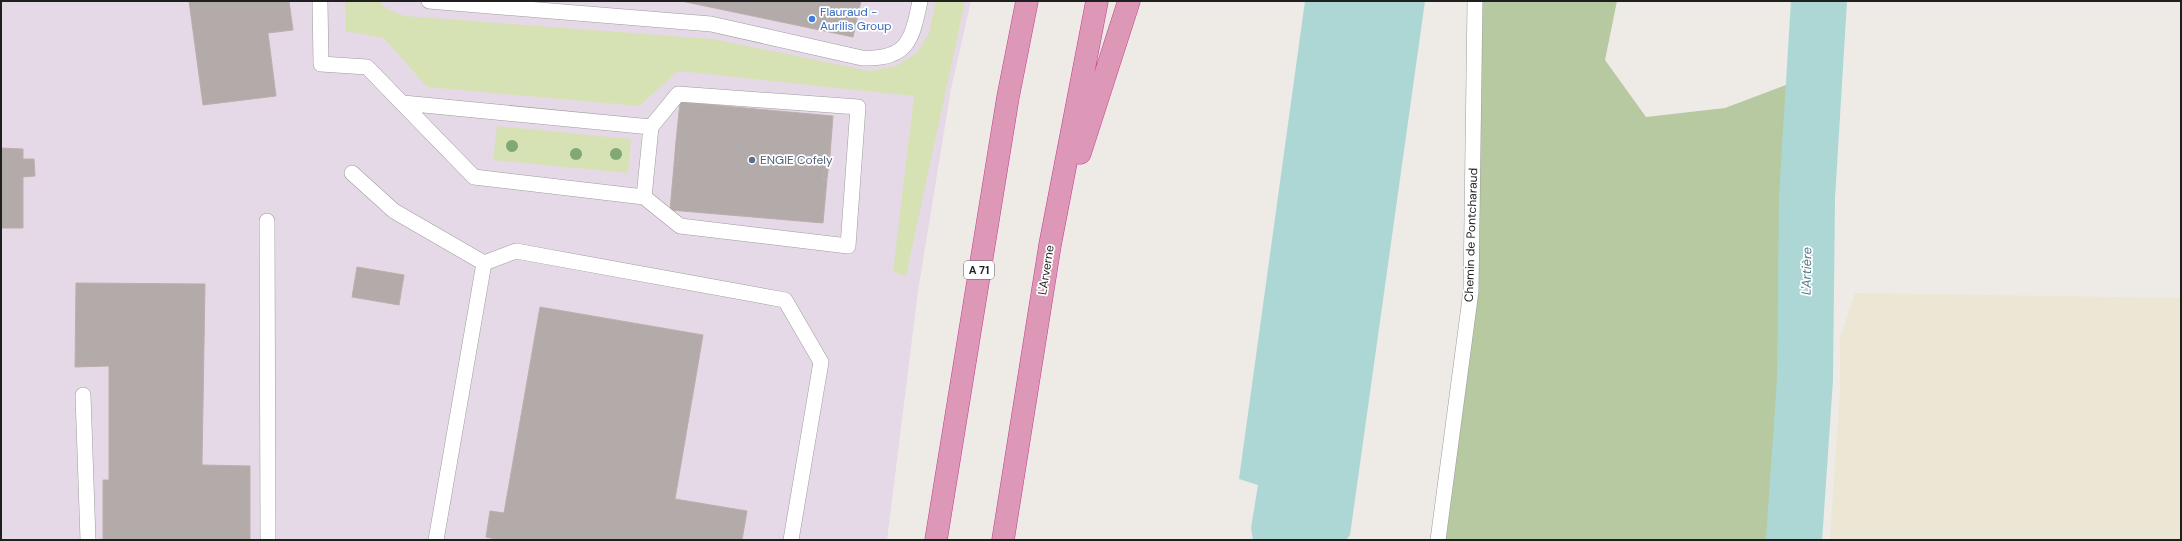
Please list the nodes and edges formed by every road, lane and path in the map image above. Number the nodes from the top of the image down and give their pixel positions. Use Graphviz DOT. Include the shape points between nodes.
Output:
graph roads {
  1 [pos="320,1"];
  2 [pos="428,1"];
  3 [pos="920,1"];
  4 [pos="1027,1"];
  5 [pos="1098,1"];
  6 [pos="1129,1"];
  7 [pos="1475,1"];
  8 [pos="404,103"];
  9 [pos="650,127"];
  10 [pos="352,172"];
  11 [pos="644,197"];
  12 [pos="267,221"];
  13 [pos="1050,245"];
  14 [pos="484,263"];
  15 [pos="83,395"];
  16 [pos="88,540"];
  17 [pos="268,540"];
  18 [pos="436,540"];
  19 [pos="791,540"];
  20 [pos="936,540"];
  21 [pos="1003,540"];
  22 [pos="1438,540"];
  1 -- 8 [label="lane" via="321,64 367,67"];
  2 -- 3 [label="lane" via="711,24 862,58 881,59 898,53 908,40"];
  4 -- 20 [label="highway, A 71" via="1008,98"];
  5 -- 13 [label="highway, L'Arverne"];
  6 -- 13 [label="highway"];
  7 -- 22 [label="lane, Chemin de Pontcharaud" via="1471,291"];
  8 -- 9 [label="lane"];
  8 -- 11 [label="lane" via="474,177"];
  9 -- 11 [label="lane"];
  9 -- 11 [label="lane" via="678,94 858,107 848,246 680,226"];
  10 -- 14 [label="lane" via="394,211"];
  12 -- 17 [label="lane"];
  13 -- 21 [label="highway, L'Arverne"];
  14 -- 18 [label="lane"];
  14 -- 19 [label="lane" via="516,251 785,300 821,362"];
  15 -- 16 [label="lane"];
}
